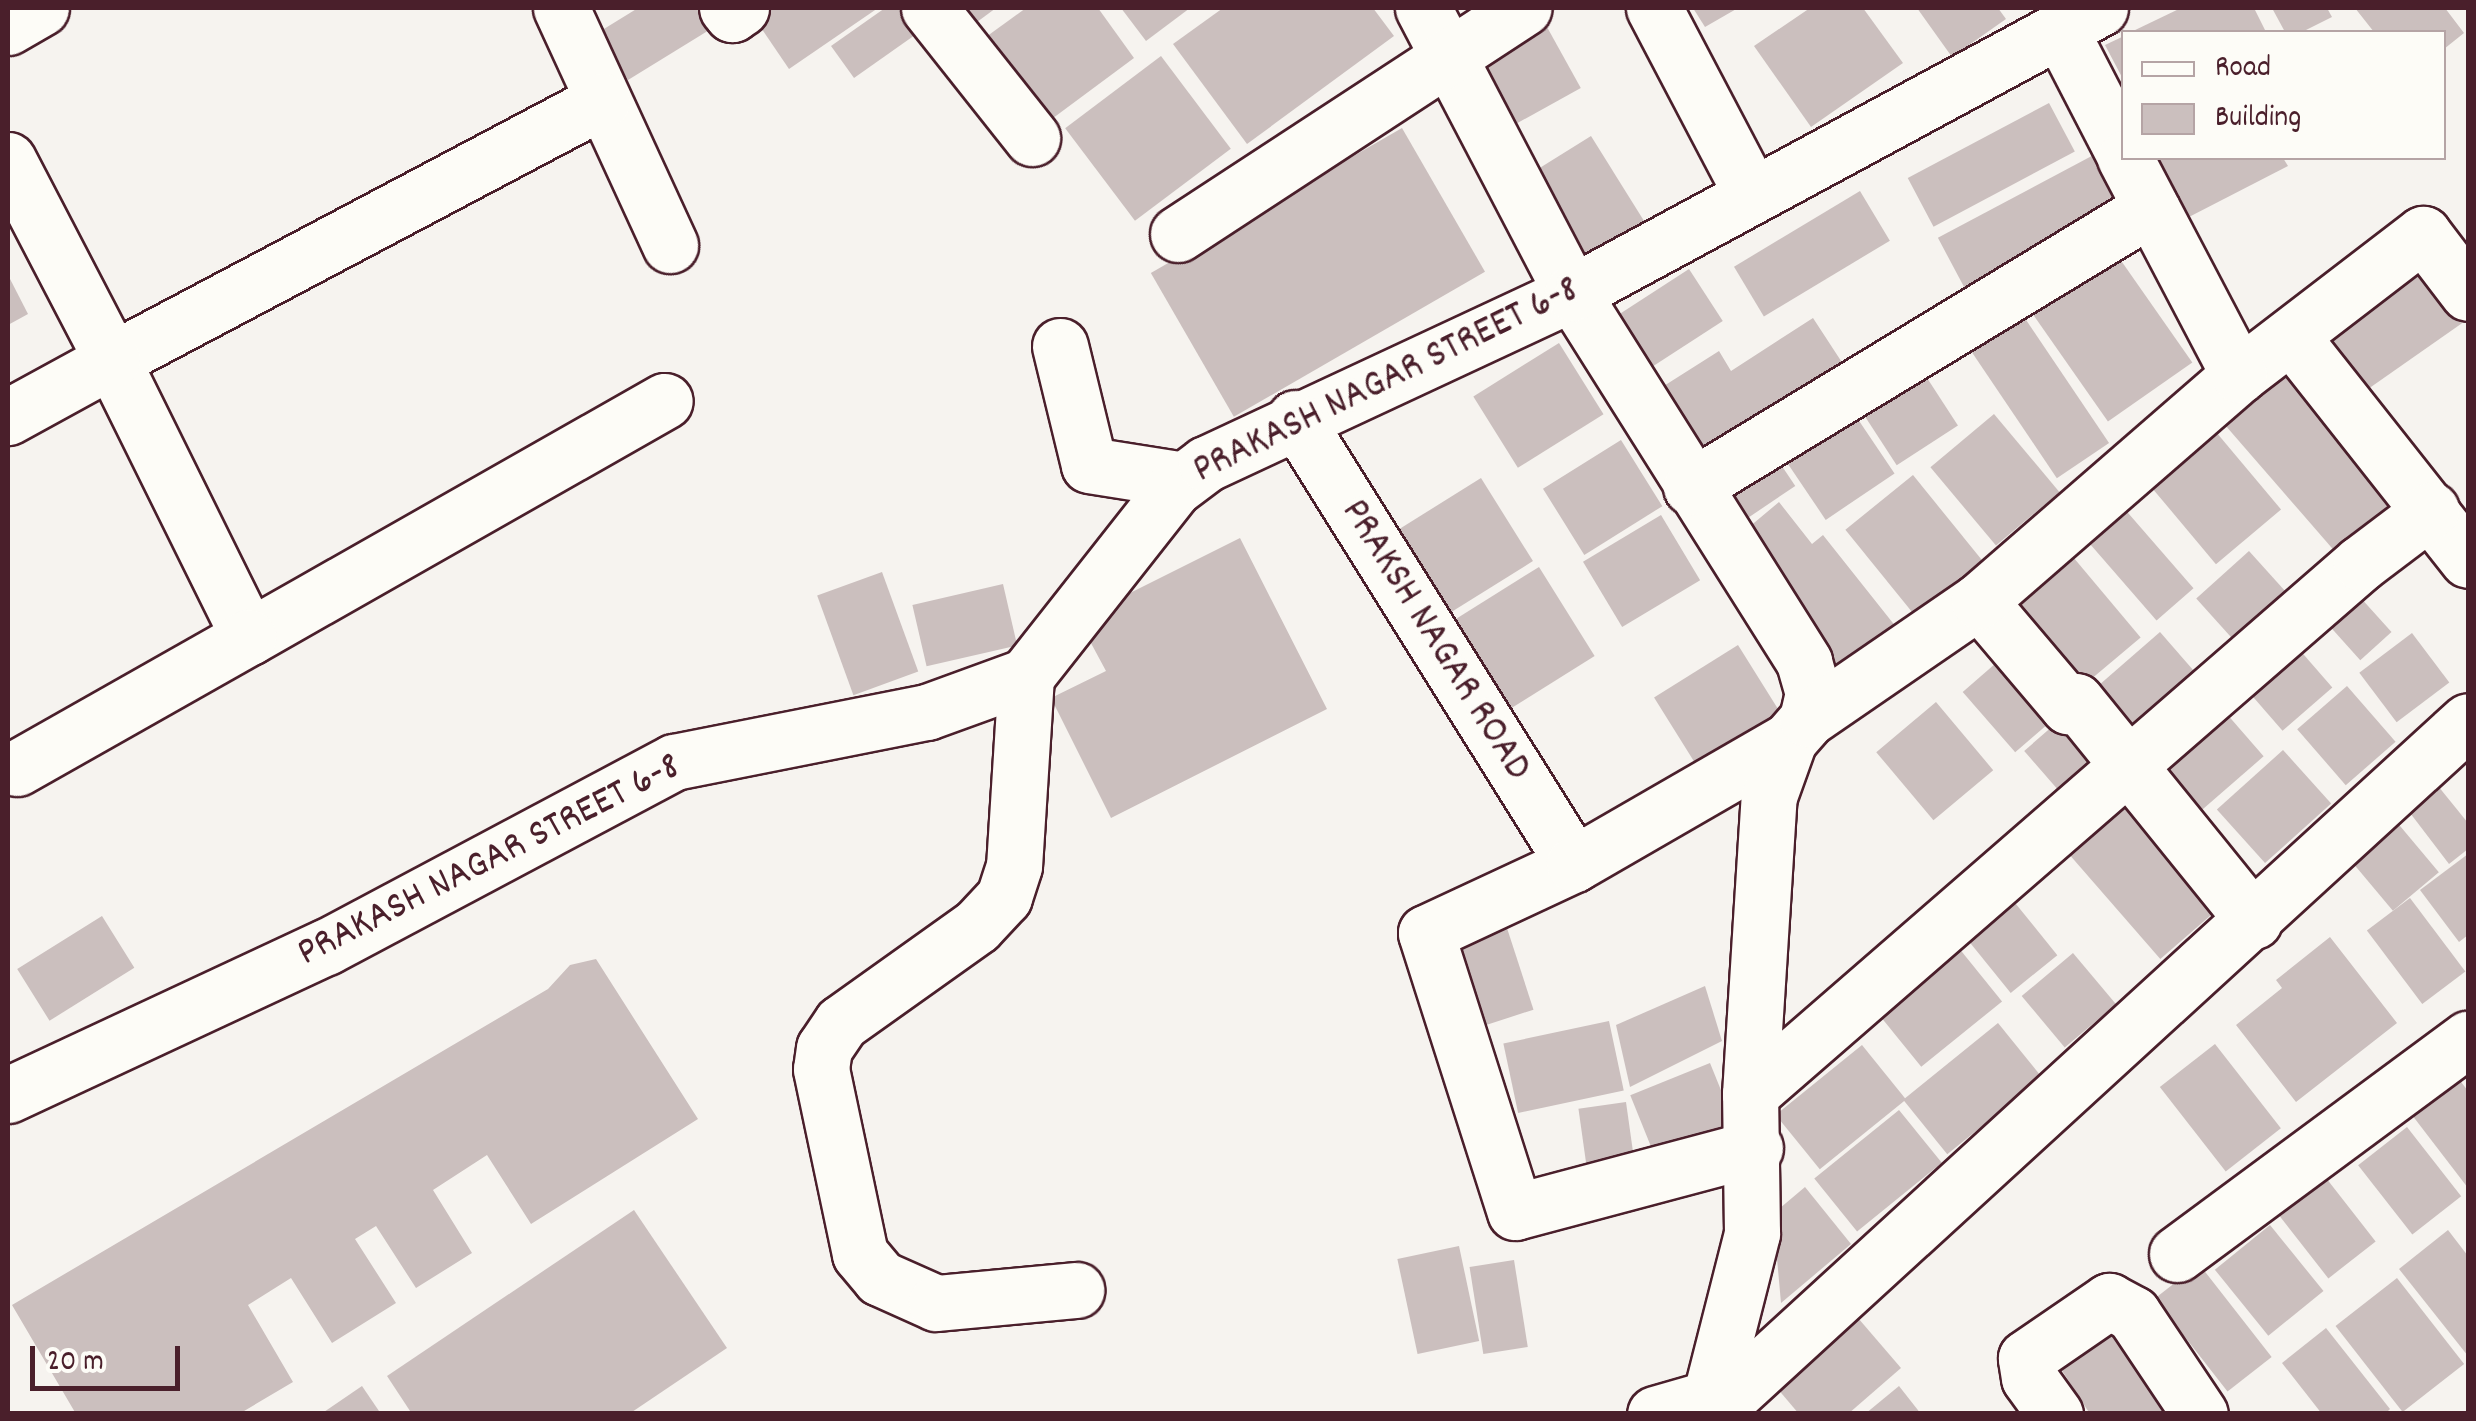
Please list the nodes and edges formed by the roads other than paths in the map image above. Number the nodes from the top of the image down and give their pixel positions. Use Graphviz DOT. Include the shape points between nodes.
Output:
graph roads {
  1 [pos="41,8"];
  2 [pos="561,8"];
  3 [pos="727,8"];
  4 [pos="741,8"];
  5 [pos="929,8"];
  6 [pos="1424,8"];
  7 [pos="1524,8"];
  8 [pos="1654,8"];
  9 [pos="2080,19"];
  10 [pos="8,26"];
  11 [pos="1450,54"];
  12 [pos="602,101"];
  13 [pos="1032,138"];
  14 [pos="2121,147"];
  15 [pos="8,160"];
  16 [pos="2126,160"];
  17 [pos="1751,193"];
  18 [pos="2151,208"];
  19 [pos="1178,234"];
  20 [pos="670,245"];
  21 [pos="1572,293"];
  22 [pos="2468,293"];
  23 [pos="2291,336"];
  24 [pos="1060,346"];
  25 [pos="112,360"];
  26 [pos="2239,375"];
  27 [pos="664,400"];
  28 [pos="8,417"];
  29 [pos="1295,418"];
  30 [pos="1184,480"];
  31 [pos="1691,487"];
  32 [pos="2431,510"];
  33 [pos="2468,560"];
  34 [pos="1979,601"];
  35 [pos="249,637"];
  36 [pos="1026,676"];
  37 [pos="2468,721"];
  38 [pos="1798,729"];
  39 [pos="2132,767"];
  40 [pos="17,768"];
  41 [pos="1574,864"];
  42 [pos="2254,921"];
  43 [pos="2468,1038"];
  44 [pos="1750,1094"];
  45 [pos="8,1095"];
  46 [pos="1755,1148"];
  47 [pos="2177,1254"];
  48 [pos="1076,1290"];
  49 [pos="1709,1408"];
  50 [pos="1654,1414"];
  51 [pos="2056,1414"];
  52 [pos="2200,1414"];
  1 -- 10 [label="street"];
  2 -- 12 [label="street"];
  3 -- 4 [label="street" via="732,14"];
  5 -- 13 [label="street"];
  6 -- 11 [label="street"];
  7 -- 11 [label="street"];
  8 -- 17 [label="street"];
  9 -- 14 [label="street"];
  9 -- 17 [label="street, PRAKASH NAGAR STREET 6-8"];
  11 -- 19 [label="street"];
  11 -- 21 [label="street"];
  12 -- 20 [label="street"];
  12 -- 25 [label="street"];
  15 -- 25 [label="street"];
  16 -- 18 [label="street"];
  17 -- 21 [label="street, PRAKASH NAGAR STREET 6-8"];
  18 -- 26 [label="street"];
  18 -- 31 [label="street"];
  21 -- 29 [label="street, PRAKASH NAGAR STREET 6-8"];
  21 -- 31 [label="street"];
  22 -- 23 [label="street" via="2423,234"];
  23 -- 26 [label="street"];
  23 -- 32 [label="street"];
  24 -- 30 [label="street" via="1089,465"];
  25 -- 28 [label="street"];
  25 -- 35 [label="street"];
  26 -- 34 [label="street"];
  27 -- 35 [label="street"];
  29 -- 30 [label="street, PRAKASH NAGAR STREET 6-8"];
  29 -- 41 [label="street, PRAKSH NAGAR ROAD"];
  30 -- 36 [label="street, PRAKASH NAGAR STREET 6-8"];
  31 -- 38 [label="street" via="1804,662 1813,692"];
  32 -- 33 [label="street"];
  32 -- 39 [label="street" via="2360,563"];
  34 -- 38 [label="street"];
  34 -- 39 [label="street" via="2068,706 2076,700"];
  35 -- 40 [label="street"];
  36 -- 45 [label="street, PRAKASH NAGAR STREET 6-8" via="927,712 674,762 326,947"];
  36 -- 48 [label="street" via="1014,866 1004,896 993,913 841,1023 824,1048 821,1069 860,1254 880,1278 936,1303"];
  37 -- 42 [label="street"];
  38 -- 41 [label="street"];
  38 -- 44 [label="street" via="1769,796"];
  39 -- 42 [label="street"];
  39 -- 44 [label="street"];
  41 -- 46 [label="street" via="1426,933 1515,1212"];
  42 -- 49 [label="street"];
  43 -- 47 [label="street"];
  44 -- 46 [label="street"];
  46 -- 49 [label="street" via="1752,1233"];
  49 -- 50 [label="street"];
  51 -- 52 [label="street" via="2029,1378 2026,1358 2109,1301 2134,1314"];
}
